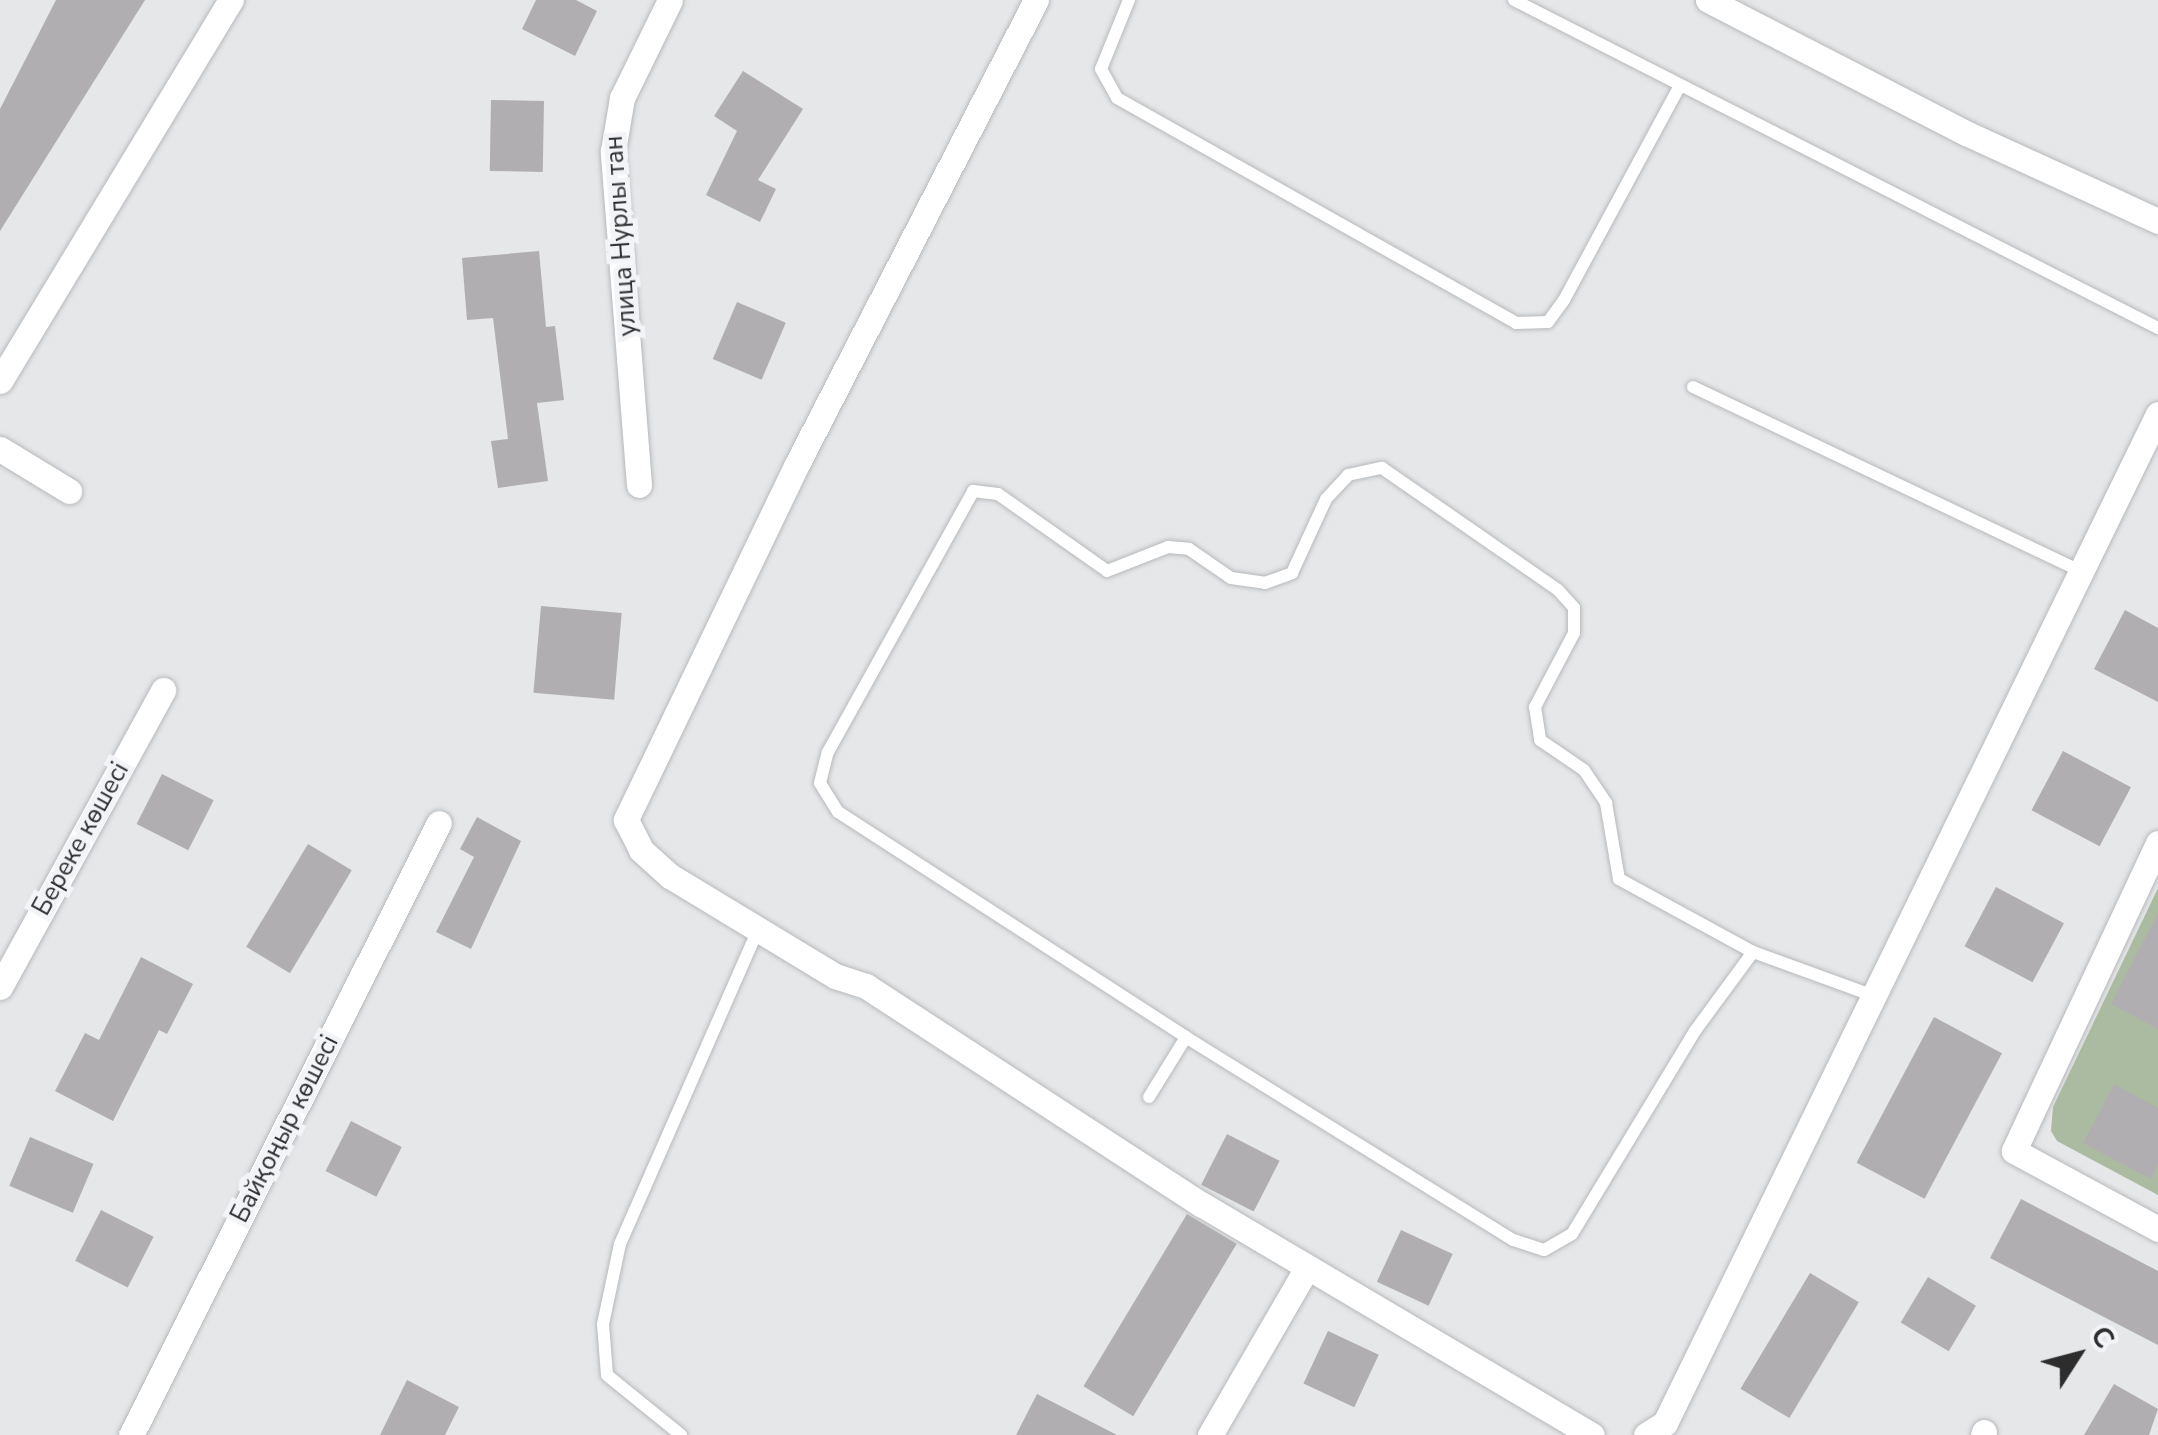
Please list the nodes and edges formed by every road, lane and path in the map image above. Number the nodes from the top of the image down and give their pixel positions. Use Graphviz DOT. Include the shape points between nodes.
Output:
graph roads {
  1 [pos="231,0"];
  2 [pos="670,0"];
  3 [pos="1036,0"];
  4 [pos="1129,0"];
  5 [pos="1514,0"];
  6 [pos="1708,0"];
  7 [pos="1679,87"];
  8 [pos="2158,221"];
  9 [pos="2158,328"];
  10 [pos="0,382"];
  11 [pos="1693,387"];
  12 [pos="2158,414"];
  13 [pos="0,449"];
  14 [pos="639,484"];
  15 [pos="69,492"];
  16 [pos="2082,571"];
  17 [pos="163,690"];
  18 [pos="439,823"];
  19 [pos="2158,842"];
  20 [pos="758,929"];
  21 [pos="1753,952"];
  22 [pos="0,988"];
  23 [pos="1874,996"];
  24 [pos="1186,1037"];
  25 [pos="1149,1098"];
  26 [pos="2158,1229"];
  27 [pos="1307,1268"];
  28 [pos="131,1435"];
  29 [pos="681,1435"];
  30 [pos="1210,1435"];
  31 [pos="1592,1435"];
  32 [pos="1646,1435"];
  1 -- 10 [label="street"];
  2 -- 14 [label="street, улица Нурлы тан" via="622,98 614,137"];
  3 -- 20 [label="street" via="797,464 626,820 641,850 670,876"];
  4 -- 7 [label="lane" via="1101,69 1117,98 1516,323 1548,322 1564,300"];
  5 -- 7 [label="lane"];
  6 -- 8 [label="street" via="1968,134"];
  7 -- 9 [label="lane"];
  11 -- 16 [label="lane"];
  12 -- 16 [label="street"];
  13 -- 15 [label="street"];
  16 -- 23 [label="street"];
  17 -- 22 [label="street, Береке көшесі"];
  18 -- 28 [label="street, Байқоңыр көшесі"];
  19 -- 26 [label="street" via="2014,1151"];
  20 -- 27 [label="street" via="835,976 866,986"];
  20 -- 29 [label="lane" via="620,1244 602,1324 608,1375"];
  21 -- 23 [label="lane"];
  21 -- 24 [label="lane" via="1694,1030 1572,1234 1544,1250 1513,1240"];
  21 -- 24 [label="lane" via="1619,879 1606,803 1584,770 1540,740 1535,707 1574,633 1574,608 1558,590 1382,468 1348,475 1326,500 1292,572 1265,583 1231,578 1189,549 1168,547 1107,571 998,494 973,491 828,752 820,783 838,812"];
  23 -- 32 [label="street" via="1665,1423"];
  24 -- 25 [label="lane"];
  27 -- 30 [label="street"];
  27 -- 31 [label="street" via="1456,1349"];
}
